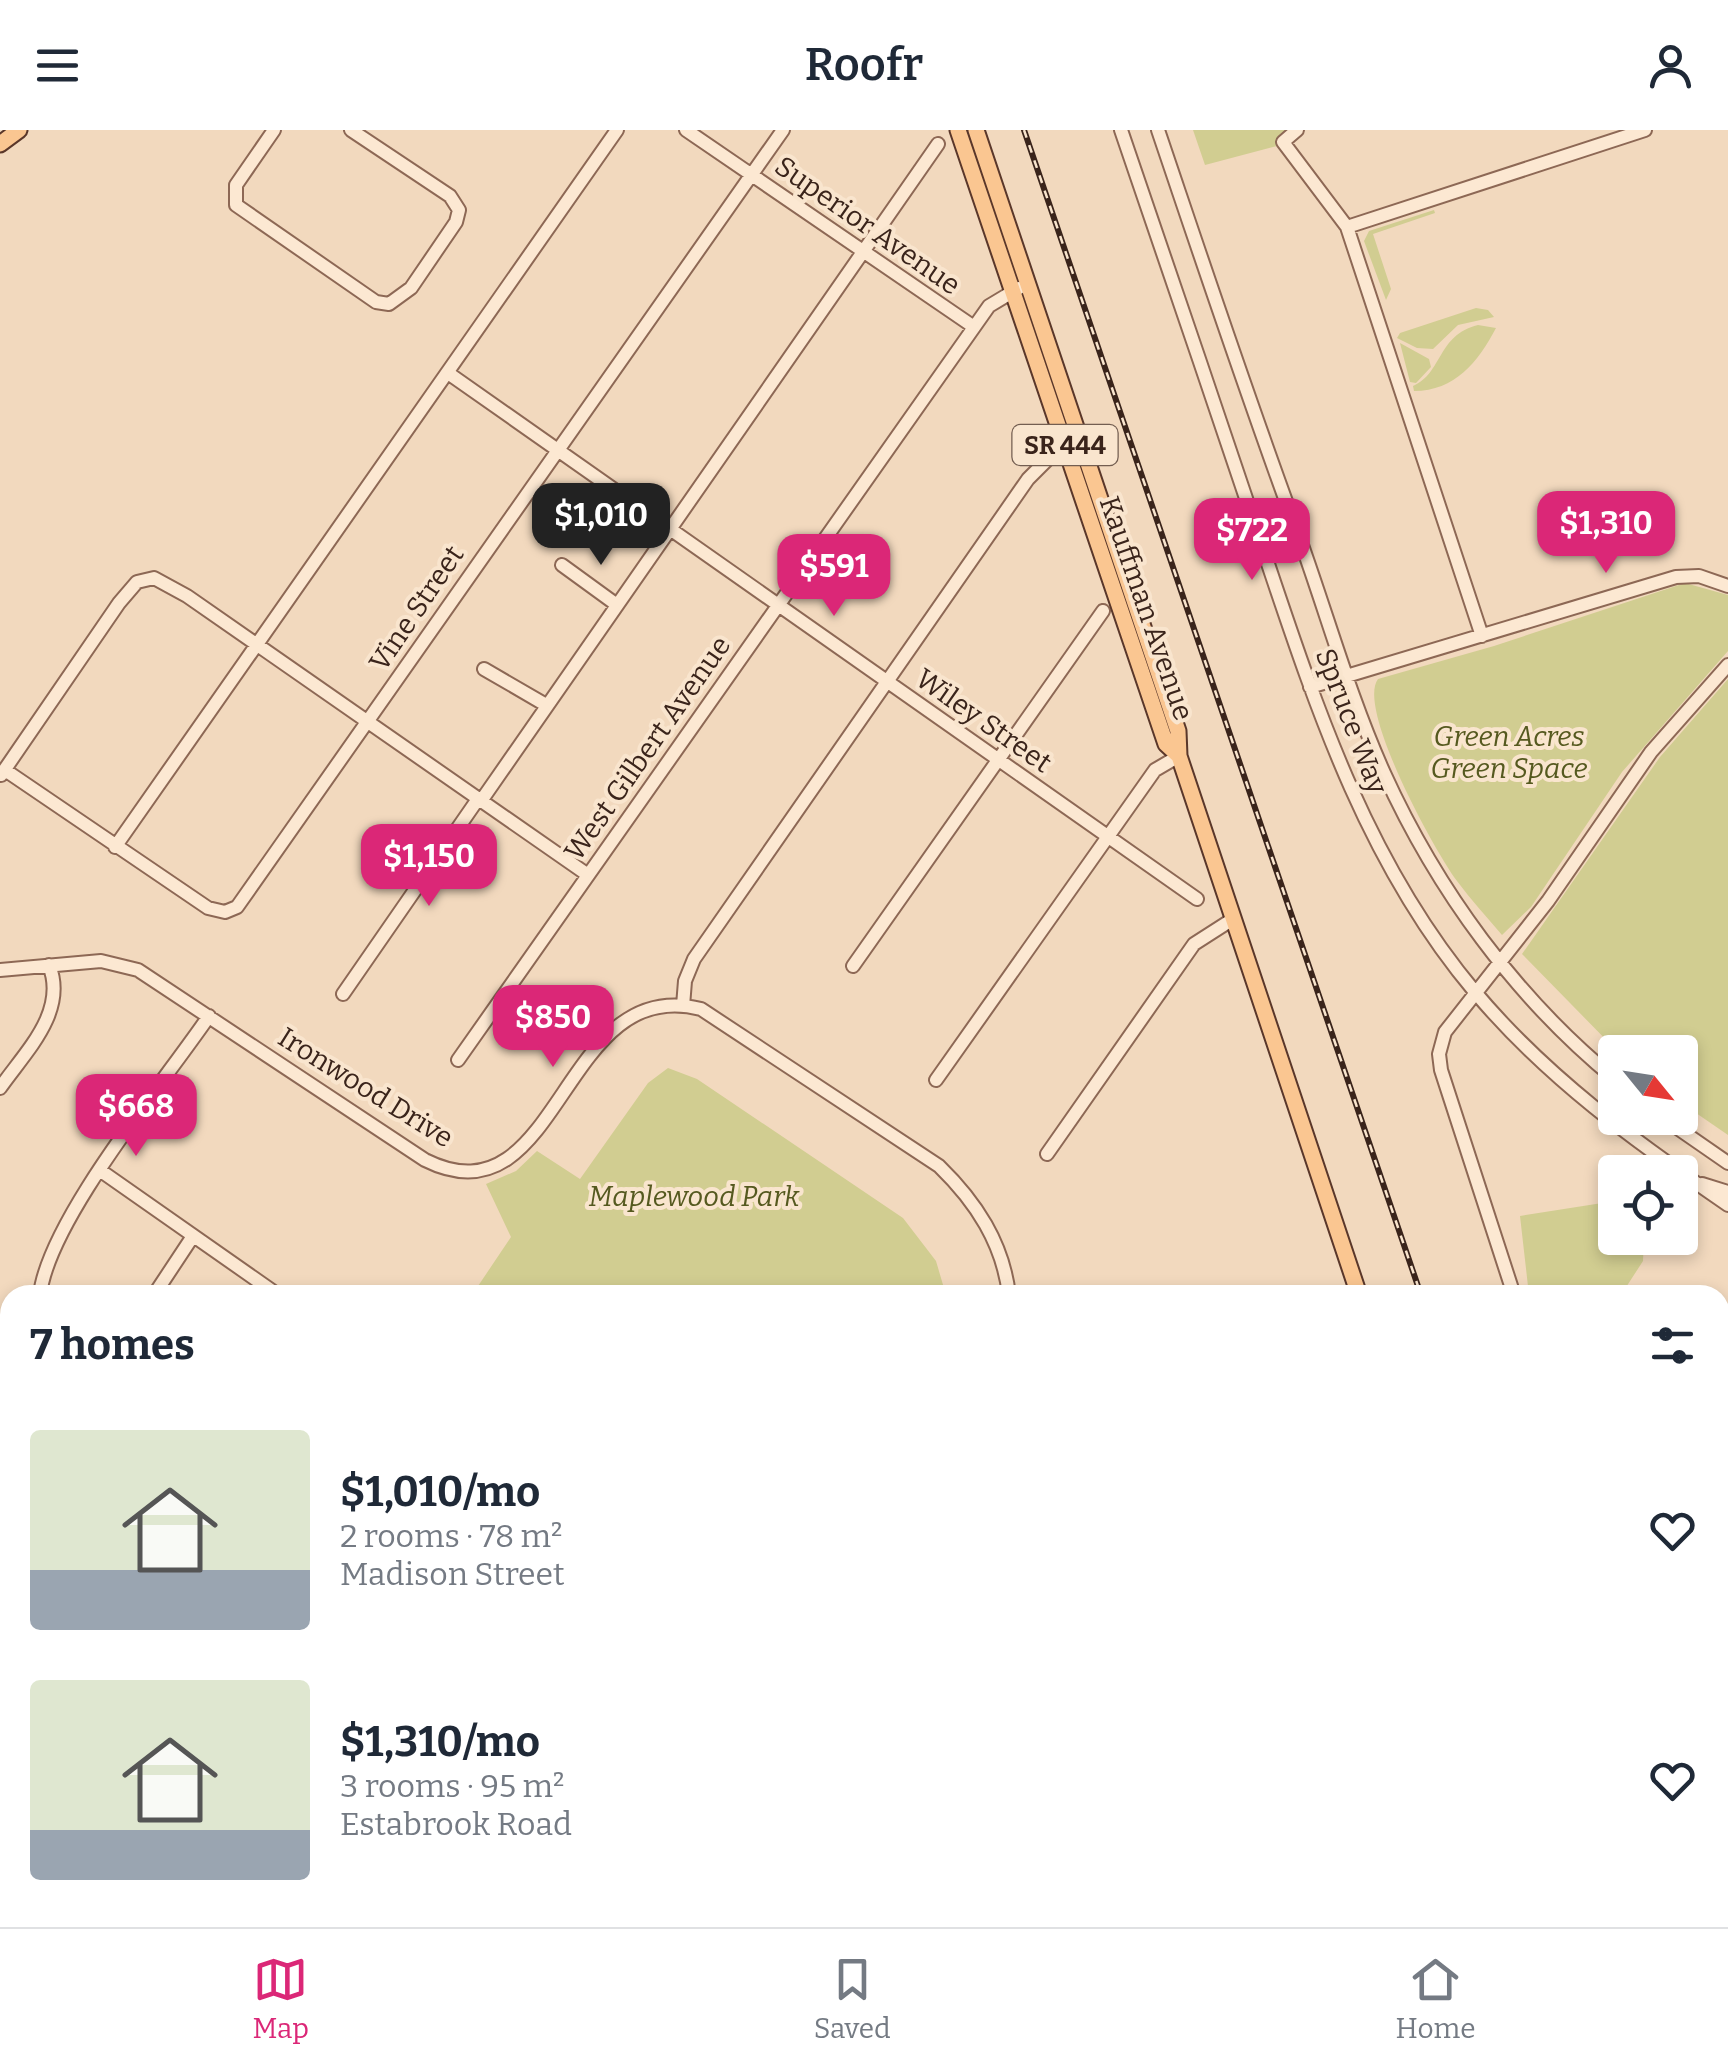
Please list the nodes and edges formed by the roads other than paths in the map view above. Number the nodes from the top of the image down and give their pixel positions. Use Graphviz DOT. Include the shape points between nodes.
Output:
graph roads {
  1 [pos="19,130"];
  2 [pos="274,130"];
  3 [pos="352,130"];
  4 [pos="617,130"];
  5 [pos="686,130"];
  6 [pos="783,130"];
  7 [pos="958,130"];
  8 [pos="976,130"];
  9 [pos="1121,130"];
  10 [pos="1158,130"];
  11 [pos="1297,130"];
  12 [pos="1645,130"];
  13 [pos="0,144"];
  14 [pos="938,144"];
  15 [pos="751,175"];
  16 [pos="1347,227"];
  17 [pos="862,252"];
  18 [pos="1028,284"];
  19 [pos="1012,290"];
  20 [pos="974,327"];
  21 [pos="448,374"];
  22 [pos="1074,444"];
  23 [pos="557,451"];
  24 [pos="669,528"];
  25 [pos="562,566"];
  26 [pos="1728,586"];
  27 [pos="616,605"];
  28 [pos="778,606"];
  29 [pos="1103,611"];
  30 [pos="1482,636"];
  31 [pos="257,644"];
  32 [pos="1728,664"];
  33 [pos="484,669"];
  34 [pos="1346,676"];
  35 [pos="887,682"];
  36 [pos="1310,688"];
  37 [pos="546,705"];
  38 [pos="367,722"];
  39 [pos="1179,756"];
  40 [pos="998,759"];
  41 [pos="2,774"];
  42 [pos="479,800"];
  43 [pos="1107,837"];
  44 [pos="115,847"];
  45 [pos="588,875"];
  46 [pos="1196,899"];
  47 [pos="1233,919"];
  48 [pos="1499,960"];
  49 [pos="49,966"];
  50 [pos="853,966"];
  51 [pos="0,970"];
  52 [pos="1474,991"];
  53 [pos="343,994"];
  54 [pos="683,1006"];
  55 [pos="210,1016"];
  56 [pos="458,1060"];
  57 [pos="1598,1063"];
  58 [pos="936,1080"];
  59 [pos="0,1088"];
  60 [pos="1689,1135"];
  61 [pos="1047,1154"];
  62 [pos="1657,1155"];
  63 [pos="1728,1162"];
  64 [pos="102,1171"];
  65 [pos="1698,1183"];
  66 [pos="1698,1185"];
  67 [pos="1728,1192"];
  68 [pos="1728,1205"];
  69 [pos="193,1236"];
  70 [pos="42,1285"];
  71 [pos="161,1285"];
  72 [pos="264,1285"];
  73 [pos="1006,1285"];
  74 [pos="1356,1285"];
  75 [pos="1511,1285"];
  1 -- 13 [label="main road"];
  2 -- 3 [label="street" via="236,185 240,210 376,302 389,304 410,288 456,222 458,206"];
  4 -- 21 [label="street"];
  5 -- 15 [label="street, Superior Avenue"];
  6 -- 15 [label="street, Vine Street"];
  7 -- 19 [label="main road, Kauffman Avenue / SR 444"];
  8 -- 18 [label="main road, Kauffman Avenue / SR 444"];
  9 -- 36 [label="street, Spruce Way"];
  10 -- 34 [label="street, Spruce Way"];
  11 -- 16 [label="street" via="1283,142"];
  12 -- 16 [label="street"];
  14 -- 17 [label="street"];
  15 -- 17 [label="street, Superior Avenue"];
  15 -- 23 [label="street, Vine Street"];
  16 -- 30 [label="street"];
  17 -- 20 [label="street, Superior Avenue"];
  17 -- 24 [label="street"];
  18 -- 19 [label="street, West Gilbert Avenue"];
  18 -- 22 [label="main road, Kauffman Avenue / SR 444"];
  19 -- 20 [label="street, West Gilbert Avenue"];
  19 -- 22 [label="main road, Kauffman Avenue / SR 444"];
  20 -- 28 [label="street, West Gilbert Avenue"];
  21 -- 23 [label="street, Wiley Street"];
  21 -- 31 [label="street"];
  22 -- 35 [label="street" via="1028,480"];
  22 -- 39 [label="main road, Kauffman Avenue / SR 444" via="1178,731"];
  23 -- 24 [label="street, Wiley Street"];
  23 -- 38 [label="street, Vine Street"];
  24 -- 27 [label="street"];
  24 -- 28 [label="street, Wiley Street"];
  25 -- 27 [label="street"];
  26 -- 30 [label="street" via="1676,577"];
  27 -- 37 [label="street"];
  28 -- 35 [label="street, Wiley Street"];
  28 -- 45 [label="street, West Gilbert Avenue"];
  29 -- 40 [label="street"];
  30 -- 34 [label="street"];
  31 -- 38 [label="street"];
  31 -- 41 [label="street" via="158,579 137,582"];
  31 -- 44 [label="street"];
  32 -- 48 [label="street" via="1651,752"];
  33 -- 37 [label="street"];
  34 -- 36 [label="street"];
  34 -- 48 [label="street, Spruce Way" via="1416,836"];
  35 -- 40 [label="street, Wiley Street"];
  35 -- 54 [label="street" via="694,959"];
  36 -- 52 [label="street, Spruce Way" via="1388,866"];
  37 -- 42 [label="street"];
  38 -- 42 [label="street"];
  38 -- 44 [label="street, Vine Street" via="242,903 225,912 208,908"];
  39 -- 43 [label="street" via="1155,770"];
  39 -- 47 [label="main road, Kauffman Avenue / SR 444"];
  40 -- 43 [label="street, Wiley Street"];
  40 -- 50 [label="street"];
  41 -- 44 [label="street"];
  42 -- 45 [label="street"];
  42 -- 53 [label="street"];
  43 -- 46 [label="street, Wiley Street"];
  43 -- 58 [label="street"];
  45 -- 56 [label="street, West Gilbert Avenue"];
  47 -- 61 [label="street" via="1194,944"];
  47 -- 74 [label="main road, Kauffman Avenue / SR 444"];
  48 -- 52 [label="street"];
  48 -- 57 [label="street, Spruce Way"];
  49 -- 51 [label="street, Ironwood Drive"];
  49 -- 55 [label="street, Ironwood Drive" via="126,966"];
  49 -- 59 [label="street" via="52,1008"];
  52 -- 62 [label="street, Spruce Way" via="1576,1095"];
  52 -- 75 [label="street" via="1445,1032 1441,1070"];
  54 -- 55 [label="street, Ironwood Drive" via="649,1009 617,1025 524,1148 497,1165 466,1171 425,1160"];
  54 -- 73 [label="street" via="718,1016 939,1166 984,1221"];
  55 -- 64 [label="street"];
  60 -- 63 [label="street"];
  64 -- 69 [label="street"];
  64 -- 70 [label="street" via="60,1232"];
  65 -- 67 [label="street"];
  66 -- 68 [label="street, Spruce Way"];
  69 -- 71 [label="street"];
  69 -- 72 [label="street"];
}
